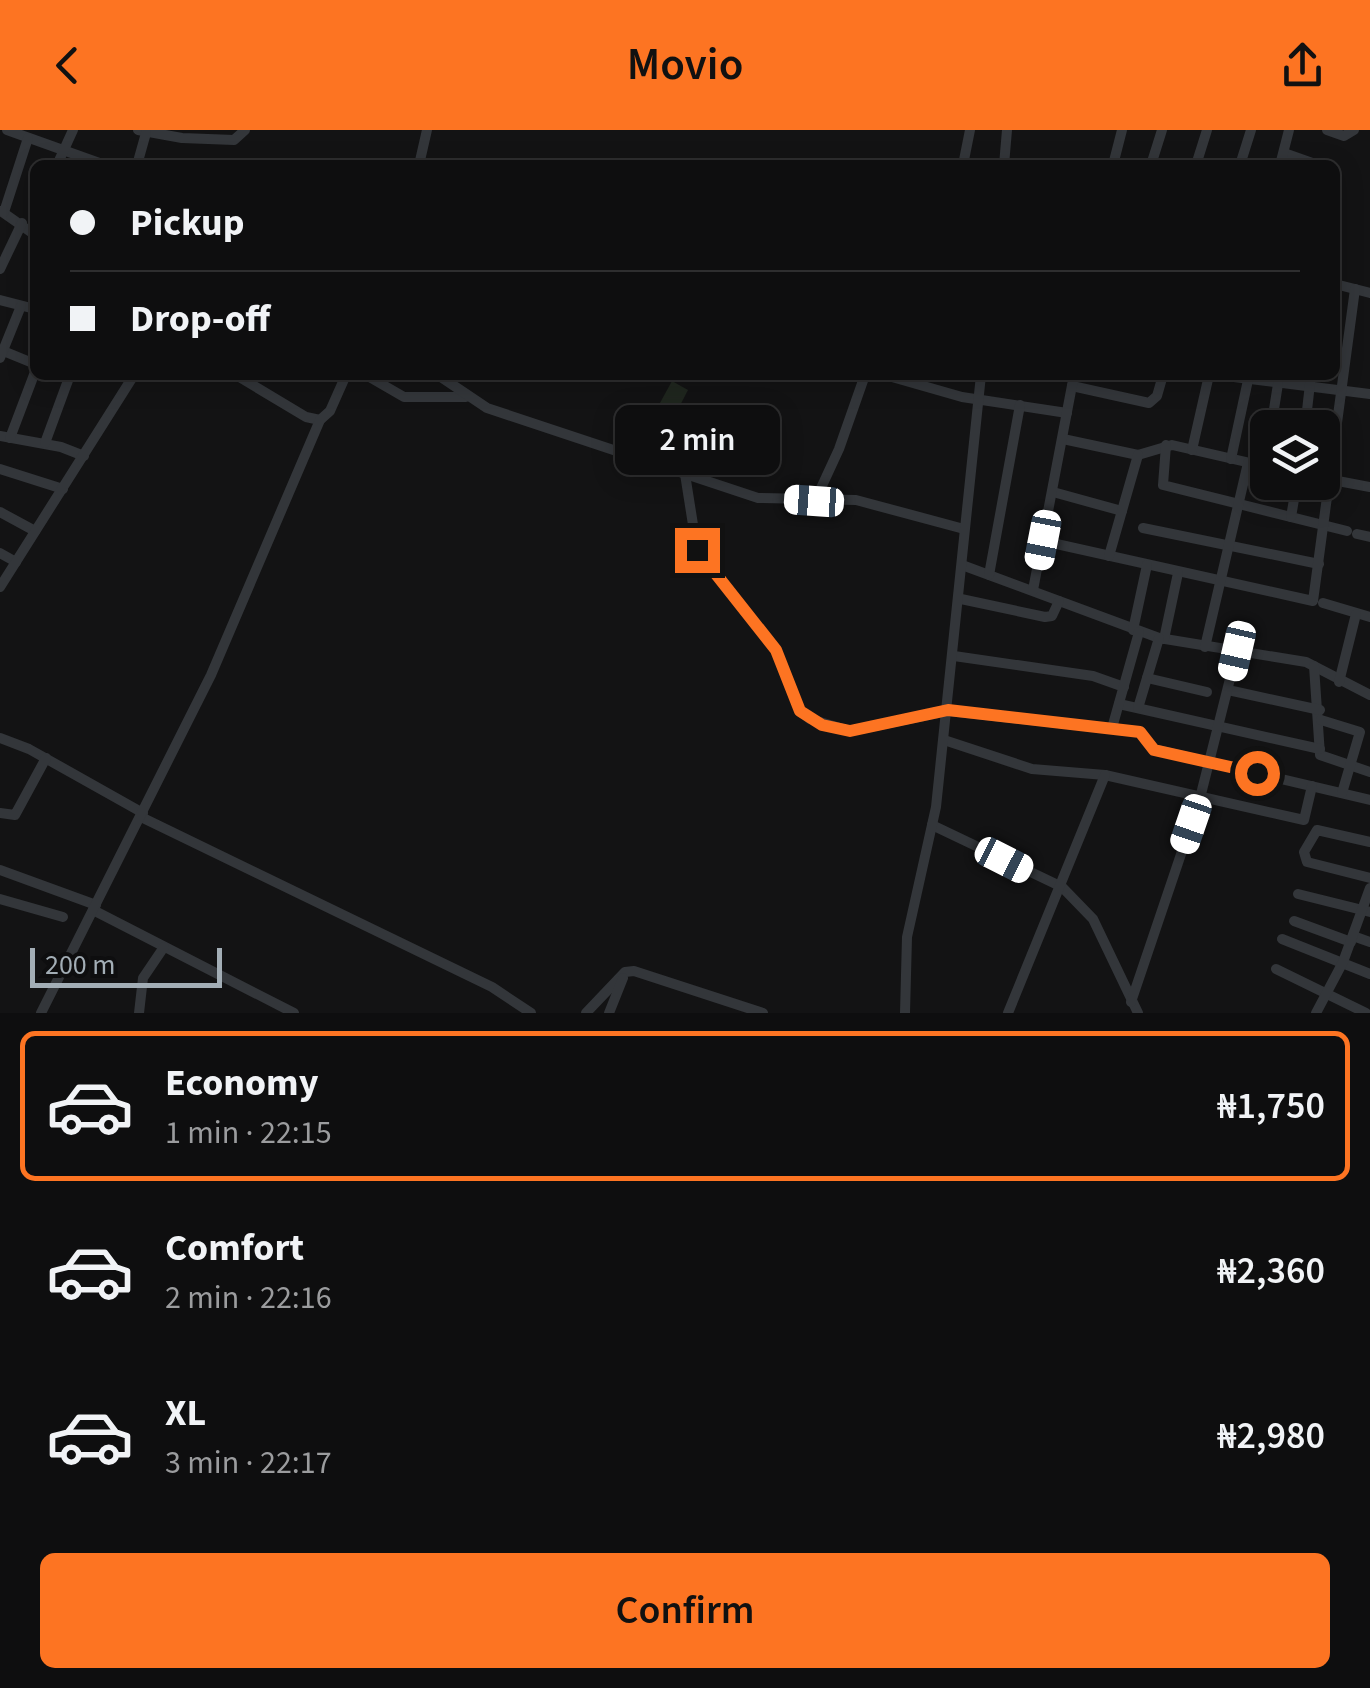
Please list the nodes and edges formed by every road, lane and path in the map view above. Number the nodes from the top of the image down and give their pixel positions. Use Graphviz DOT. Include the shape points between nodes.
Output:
graph roads {
  1 [pos="7,130"];
  2 [pos="245,130"];
  3 [pos="427,130"];
  4 [pos="970,130"];
  5 [pos="1006,130"];
  6 [pos="1122,130"];
  7 [pos="1162,130"];
  8 [pos="1207,130"];
  9 [pos="1250,130"];
  10 [pos="1289,130"];
  11 [pos="1327,130"];
  12 [pos="1354,130"];
  13 [pos="70,131"];
  14 [pos="142,131"];
  15 [pos="189,134"];
  16 [pos="28,138"];
  17 [pos="64,150"];
  18 [pos="1282,159"];
  19 [pos="60,160"];
  20 [pos="91,160"];
  21 [pos="138,160"];
  22 [pos="419,160"];
  23 [pos="963,160"];
  24 [pos="1004,160"];
  25 [pos="1114,160"];
  26 [pos="1153,160"];
  27 [pos="1198,160"];
  28 [pos="1241,160"];
  29 [pos="2,211"];
  30 [pos="29,228"];
  31 [pos="0,269"];
  32 [pos="1340,285"];
  33 [pos="1355,289"];
  34 [pos="1370,293"];
  35 [pos="0,300"];
  36 [pos="21,306"];
  37 [pos="30,308"];
  38 [pos="1,353"];
  39 [pos="1340,354"];
  40 [pos="30,362"];
  41 [pos="31,380"];
  42 [pos="68,380"];
  43 [pos="131,380"];
  44 [pos="244,380"];
  45 [pos="344,380"];
  46 [pos="374,380"];
  47 [pos="445,380"];
  48 [pos="863,380"];
  49 [pos="907,380"];
  50 [pos="980,380"];
  51 [pos="1161,380"];
  52 [pos="1209,380"];
  53 [pos="1253,380"];
  54 [pos="1258,380"];
  55 [pos="1073,381"];
  56 [pos="1311,381"];
  57 [pos="1278,384"];
  58 [pos="1340,390"];
  59 [pos="1370,394"];
  60 [pos="467,397"];
  61 [pos="978,397"];
  62 [pos="1020,405"];
  63 [pos="1274,410"];
  64 [pos="1307,410"];
  65 [pos="1337,410"];
  66 [pos="1067,414"];
  67 [pos="320,420"];
  68 [pos="5,437"];
  69 [pos="1063,439"];
  70 [pos="45,443"];
  71 [pos="1166,445"];
  72 [pos="1192,450"];
  73 [pos="1138,455"];
  74 [pos="84,456"];
  75 [pos="1231,460"];
  76 [pos="1248,463"];
  77 [pos="0,469"];
  78 [pos="684,474"];
  79 [pos="1340,480"];
  80 [pos="1370,483"];
  81 [pos="62,489"];
  82 [pos="1053,492"];
  83 [pos="1294,500"];
  84 [pos="1325,500"];
  85 [pos="814,501"];
  86 [pos="1236,505"];
  87 [pos="1122,511"];
  88 [pos="0,512"];
  89 [pos="1291,517"];
  90 [pos="1324,526"];
  91 [pos="1143,528"];
  92 [pos="964,529"];
  93 [pos="36,531"];
  94 [pos="1370,537"];
  95 [pos="1043,540"];
  96 [pos="1226,546"];
  97 [pos="0,553"];
  98 [pos="1109,556"];
  99 [pos="16,562"];
  100 [pos="1319,564"];
  101 [pos="1148,565"];
  102 [pos="962,566"];
  103 [pos="1178,572"];
  104 [pos="988,574"];
  105 [pos="1219,582"];
  106 [pos="0,587"];
  107 [pos="1033,590"];
  108 [pos="961,599"];
  109 [pos="1059,600"];
  110 [pos="1322,603"];
  111 [pos="1356,614"];
  112 [pos="1370,617"];
  113 [pos="1136,631"];
  114 [pos="1162,638"];
  115 [pos="1205,647"];
  116 [pos="1237,651"];
  117 [pos="954,656"];
  118 [pos="1314,666"];
  119 [pos="1147,678"];
  120 [pos="1340,682"];
  121 [pos="1124,687"];
  122 [pos="1228,690"];
  123 [pos="1207,692"];
  124 [pos="1370,696"];
  125 [pos="1119,704"];
  126 [pos="1138,708"];
  127 [pos="948,710"];
  128 [pos="1320,715"];
  129 [pos="1219,726"];
  130 [pos="1112,728"];
  131 [pos="0,738"];
  132 [pos="944,740"];
  133 [pos="1364,743"];
  134 [pos="1320,749"];
  135 [pos="46,758"];
  136 [pos="1210,762"];
  137 [pos="1350,766"];
  138 [pos="1370,772"];
  139 [pos="1105,776"];
  140 [pos="1312,786"];
  141 [pos="1342,793"];
  142 [pos="1200,798"];
  143 [pos="1370,800"];
  144 [pos="0,813"];
  145 [pos="142,815"];
  146 [pos="932,825"];
  147 [pos="1370,842"];
  148 [pos="0,870"];
  149 [pos="1370,878"];
  150 [pos="1062,887"];
  151 [pos="1370,888"];
  152 [pos="1298,894"];
  153 [pos="0,900"];
  154 [pos="95,908"];
  155 [pos="1366,910"];
  156 [pos="63,917"];
  157 [pos="1294,921"];
  158 [pos="1282,939"];
  159 [pos="1352,939"];
  160 [pos="1370,942"];
  161 [pos="164,947"];
  162 [pos="1342,962"];
  163 [pos="1276,969"];
  164 [pos="625,972"];
  165 [pos="1370,974"];
  166 [pos="1327,993"];
  167 [pos="1131,1002"];
  168 [pos="272,1008"];
  169 [pos="756,1012"];
  170 [pos="41,1013"];
  171 [pos="139,1013"];
  172 [pos="294,1013"];
  173 [pos="531,1013"];
  174 [pos="586,1013"];
  175 [pos="610,1013"];
  176 [pos="905,1013"];
  177 [pos="1008,1013"];
  178 [pos="1138,1013"];
  179 [pos="1316,1013"];
  180 [pos="1366,1013"];
  1 -- 16 [label="street"];
  2 -- 15 [label="street" via="234,140"];
  3 -- 22 [label="street"];
  4 -- 23 [label="street"];
  5 -- 24 [label="street"];
  6 -- 25 [label="street"];
  7 -- 26 [label="street"];
  8 -- 27 [label="street"];
  9 -- 28 [label="street"];
  10 -- 18 [label="street"];
  11 -- 12 [label="street" via="1344,136"];
  13 -- 17 [label="street"];
  14 -- 15 [label="street"];
  14 -- 21 [label="street"];
  16 -- 17 [label="street"];
  16 -- 29 [label="street"];
  17 -- 19 [label="street"];
  17 -- 20 [label="street"];
  29 -- 30 [label="street"];
  30 -- 31 [label="street"];
  32 -- 33 [label="street"];
  33 -- 34 [label="street"];
  33 -- 39 [label="street"];
  35 -- 36 [label="street"];
  36 -- 37 [label="street"];
  36 -- 38 [label="street"];
  38 -- 40 [label="street"];
  39 -- 58 [label="street"];
  41 -- 68 [label="street"];
  42 -- 70 [label="street"];
  43 -- 74 [label="street"];
  44 -- 67 [label="street"];
  45 -- 67 [label="street"];
  46 -- 60 [label="street" via="404,398"];
  47 -- 60 [label="street"];
  48 -- 85 [label="street"];
  49 -- 61 [label="street"];
  50 -- 61 [label="street"];
  51 -- 55 [label="street" via="1150,404"];
  52 -- 72 [label="street"];
  53 -- 75 [label="street"];
  54 -- 57 [label="street"];
  55 -- 66 [label="street"];
  56 -- 57 [label="street"];
  56 -- 58 [label="street"];
  56 -- 64 [label="street"];
  57 -- 63 [label="street"];
  58 -- 59 [label="street"];
  58 -- 65 [label="street"];
  60 -- 78 [label="street"];
  61 -- 62 [label="street"];
  61 -- 92 [label="street"];
  62 -- 66 [label="street"];
  62 -- 104 [label="street"];
  66 -- 69 [label="street"];
  67 -- 145 [label="street"];
  68 -- 70 [label="street"];
  69 -- 73 [label="street"];
  69 -- 82 [label="street"];
  70 -- 74 [label="street"];
  71 -- 72 [label="street"];
  71 -- 73 [label="street"];
  71 -- 86 [label="street" via="1161,484"];
  72 -- 75 [label="street"];
  73 -- 87 [label="street"];
  74 -- 81 [label="street"];
  75 -- 76 [label="street"];
  76 -- 86 [label="street"];
  77 -- 81 [label="street"];
  78 -- 85 [label="street" via="758,498"];
  78 -- 127 [label="street" via="697,550 776,650 800,711 850,731"];
  79 -- 80 [label="street"];
  81 -- 93 [label="street"];
  82 -- 87 [label="street"];
  82 -- 95 [label="street"];
  83 -- 89 [label="street"];
  84 -- 90 [label="street"];
  85 -- 92 [label="street" via="856,500"];
  86 -- 89 [label="street"];
  86 -- 96 [label="street"];
  87 -- 98 [label="street"];
  88 -- 93 [label="street"];
  89 -- 90 [label="street"];
  90 -- 94 [label="street"];
  90 -- 100 [label="street"];
  91 -- 96 [label="street"];
  92 -- 102 [label="street"];
  93 -- 99 [label="street"];
  95 -- 98 [label="street"];
  95 -- 107 [label="street"];
  96 -- 100 [label="street"];
  96 -- 105 [label="street"];
  97 -- 99 [label="street"];
  98 -- 101 [label="street"];
  99 -- 106 [label="street"];
  100 -- 105 [label="street" via="1313,601"];
  101 -- 103 [label="street"];
  101 -- 113 [label="street"];
  102 -- 104 [label="street"];
  102 -- 108 [label="street"];
  103 -- 105 [label="street"];
  103 -- 114 [label="street"];
  104 -- 107 [label="street"];
  105 -- 115 [label="street"];
  107 -- 109 [label="street"];
  108 -- 109 [label="street" via="1045,617"];
  108 -- 117 [label="street"];
  109 -- 113 [label="street"];
  110 -- 111 [label="street"];
  111 -- 112 [label="street"];
  111 -- 120 [label="street"];
  113 -- 114 [label="street"];
  113 -- 121 [label="street"];
  114 -- 115 [label="street"];
  114 -- 119 [label="street"];
  115 -- 116 [label="street"];
  116 -- 118 [label="street"];
  116 -- 122 [label="street"];
  117 -- 121 [label="street" via="1093,676"];
  117 -- 127 [label="street"];
  118 -- 120 [label="street"];
  118 -- 128 [label="street"];
  119 -- 123 [label="street"];
  119 -- 126 [label="street"];
  120 -- 124 [label="street"];
  121 -- 125 [label="street"];
  122 -- 128 [label="street"];
  122 -- 129 [label="street"];
  125 -- 126 [label="street"];
  125 -- 130 [label="street"];
  126 -- 129 [label="street"];
  127 -- 130 [label="street"];
  127 -- 132 [label="street"];
  128 -- 133 [label="street" via="1360,732"];
  128 -- 134 [label="street"];
  129 -- 134 [label="street"];
  129 -- 136 [label="street"];
  130 -- 136 [label="street" via="1144,733 1154,750"];
  131 -- 135 [label="street"];
  132 -- 139 [label="street" via="1032,768"];
  132 -- 146 [label="street"];
  133 -- 137 [label="street"];
  134 -- 137 [label="street" via="1322,757"];
  135 -- 144 [label="street" via="15,816"];
  135 -- 145 [label="street"];
  136 -- 140 [label="street"];
  136 -- 142 [label="street"];
  137 -- 138 [label="street"];
  137 -- 141 [label="street"];
  139 -- 142 [label="street"];
  139 -- 150 [label="street"];
  140 -- 141 [label="street"];
  140 -- 142 [label="street" via="1304,820"];
  141 -- 143 [label="street"];
  142 -- 167 [label="street"];
  145 -- 154 [label="street"];
  145 -- 173 [label="street" via="492,987"];
  146 -- 150 [label="street"];
  146 -- 176 [label="street" via="907,937"];
  147 -- 149 [label="street" via="1317,830 1304,852 1307,862"];
  148 -- 154 [label="street"];
  150 -- 167 [label="street" via="1092,919"];
  150 -- 177 [label="street"];
  151 -- 155 [label="street"];
  152 -- 155 [label="street"];
  153 -- 156 [label="street"];
  154 -- 161 [label="street"];
  154 -- 170 [label="street"];
  155 -- 159 [label="street"];
  157 -- 159 [label="street"];
  158 -- 162 [label="street"];
  159 -- 160 [label="street"];
  159 -- 162 [label="street"];
  161 -- 168 [label="street"];
  161 -- 171 [label="street" via="143,978"];
  162 -- 165 [label="street"];
  162 -- 166 [label="street"];
  163 -- 166 [label="street"];
  164 -- 169 [label="street" via="647,973"];
  164 -- 174 [label="street"];
  164 -- 175 [label="street"];
  166 -- 179 [label="street"];
  166 -- 180 [label="street"];
  167 -- 178 [label="street"];
  168 -- 172 [label="street"];
}
